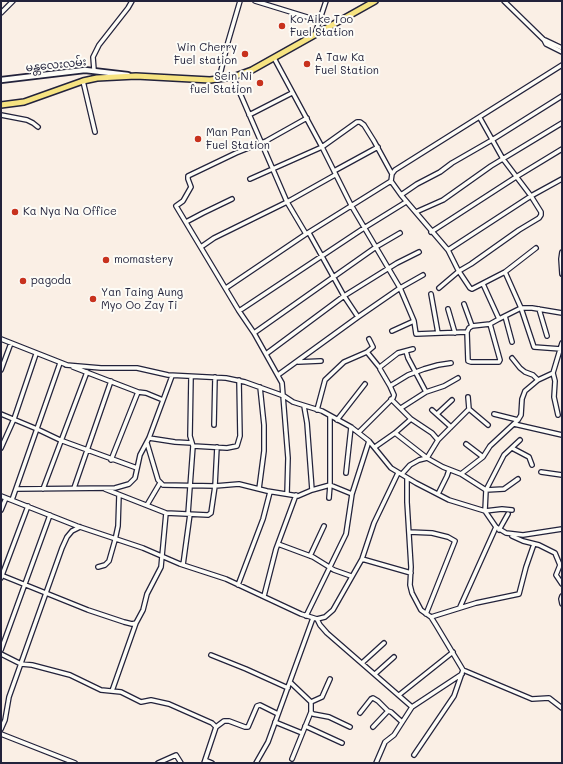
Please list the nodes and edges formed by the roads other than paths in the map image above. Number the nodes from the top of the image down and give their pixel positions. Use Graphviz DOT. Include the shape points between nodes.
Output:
graph roads {
  1 [pos="13,1"];
  2 [pos="132,1"];
  3 [pos="240,1"];
  4 [pos="255,1"];
  5 [pos="326,1"];
  6 [pos="375,1"];
  7 [pos="504,1"];
  8 [pos="1,13"];
  9 [pos="320,20"];
  10 [pos="315,35"];
  11 [pos="544,40"];
  12 [pos="562,48"];
  13 [pos="562,52"];
  14 [pos="274,58"];
  15 [pos="562,65"];
  16 [pos="94,70"];
  17 [pos="136,76"];
  18 [pos="232,77"];
  19 [pos="219,79"];
  20 [pos="1,80"];
  21 [pos="83,81"];
  22 [pos="292,93"];
  23 [pos="562,96"];
  24 [pos="1,105"];
  25 [pos="1,115"];
  26 [pos="249,115"];
  27 [pos="306,118"];
  28 [pos="480,118"];
  29 [pos="562,123"];
  30 [pos="38,127"];
  31 [pos="95,132"];
  32 [pos="492,140"];
  33 [pos="261,143"];
  34 [pos="322,147"];
  35 [pos="378,147"];
  36 [pos="562,149"];
  37 [pos="503,159"];
  38 [pos="274,169"];
  39 [pos="334,173"];
  40 [pos="392,174"];
  41 [pos="516,177"];
  42 [pos="250,179"];
  43 [pos="562,179"];
  44 [pos="391,181"];
  45 [pos="400,195"];
  46 [pos="530,196"];
  47 [pos="232,199"];
  48 [pos="287,202"];
  49 [pos="406,202"];
  50 [pos="351,205"];
  51 [pos="416,212"];
  52 [pos="186,222"];
  53 [pos="364,228"];
  54 [pos="432,232"];
  55 [pos="308,233"];
  56 [pos="400,233"];
  57 [pos="201,247"];
  58 [pos="376,247"];
  59 [pos="536,248"];
  60 [pos="448,250"];
  61 [pos="419,252"];
  62 [pos="562,252"];
  63 [pos="322,256"];
  64 [pos="388,268"];
  65 [pos="459,271"];
  66 [pos="505,272"];
  67 [pos="562,274"];
  68 [pos="423,276"];
  69 [pos="334,278"];
  70 [pos="482,284"];
  71 [pos="226,288"];
  72 [pos="400,288"];
  73 [pos="439,288"];
  74 [pos="431,294"];
  75 [pos="344,296"];
  76 [pos="464,304"];
  77 [pos="521,308"];
  78 [pos="448,309"];
  79 [pos="539,310"];
  80 [pos="239,311"];
  81 [pos="562,313"];
  82 [pos="505,316"];
  83 [pos="358,317"];
  84 [pos="499,319"];
  85 [pos="414,321"];
  86 [pos="490,324"];
  87 [pos="472,326"];
  88 [pos="392,331"];
  89 [pos="467,332"];
  90 [pos="254,333"];
  91 [pos="438,333"];
  92 [pos="455,333"];
  93 [pos="547,336"];
  94 [pos="1,339"];
  95 [pos="369,339"];
  96 [pos="512,342"];
  97 [pos="562,343"];
  98 [pos="11,344"];
  99 [pos="413,349"];
  100 [pos="561,349"];
  101 [pos="406,351"];
  102 [pos="367,352"];
  103 [pos="36,354"];
  104 [pos="266,354"];
  105 [pos="512,358"];
  106 [pos="322,361"];
  107 [pos="296,362"];
  108 [pos="451,363"];
  109 [pos="60,364"];
  110 [pos="66,365"];
  111 [pos="380,368"];
  112 [pos="1,370"];
  113 [pos="87,372"];
  114 [pos="416,372"];
  115 [pos="552,373"];
  116 [pos="278,375"];
  117 [pos="172,376"];
  118 [pos="191,377"];
  119 [pos="215,377"];
  120 [pos="458,378"];
  121 [pos="239,380"];
  122 [pos="538,380"];
  123 [pos="111,381"];
  124 [pos="365,384"];
  125 [pos="390,386"];
  126 [pos="260,388"];
  127 [pos="138,392"];
  128 [pos="426,392"];
  129 [pos="284,396"];
  130 [pos="468,397"];
  131 [pos="391,399"];
  132 [pos="163,400"];
  133 [pos="452,400"];
  134 [pos="304,406"];
  135 [pos="401,408"];
  136 [pos="469,409"];
  137 [pos="317,410"];
  138 [pos="432,410"];
  139 [pos="1,414"];
  140 [pos="437,414"];
  141 [pos="494,414"];
  142 [pos="558,415"];
  143 [pos="330,416"];
  144 [pos="14,419"];
  145 [pos="411,419"];
  146 [pos="337,420"];
  147 [pos="518,420"];
  148 [pos="514,424"];
  149 [pos="488,425"];
  150 [pos="214,426"];
  151 [pos="351,427"];
  152 [pos="451,427"];
  153 [pos="37,429"];
  154 [pos="359,432"];
  155 [pos="395,433"];
  156 [pos="562,435"];
  157 [pos="149,438"];
  158 [pos="438,440"];
  159 [pos="520,440"];
  160 [pos="62,441"];
  161 [pos="369,441"];
  162 [pos="147,443"];
  163 [pos="192,444"];
  164 [pos="466,444"];
  165 [pos="375,447"];
  166 [pos="1,448"];
  167 [pos="217,448"];
  168 [pos="512,448"];
  169 [pos="87,451"];
  170 [pos="483,457"];
  171 [pos="427,458"];
  172 [pos="111,460"];
  173 [pos="532,465"];
  174 [pos="137,468"];
  175 [pos="449,470"];
  176 [pos="541,472"];
  177 [pos="346,473"];
  178 [pos="400,473"];
  179 [pos="461,474"];
  180 [pos="562,475"];
  181 [pos="407,478"];
  182 [pos="518,479"];
  183 [pos="160,484"];
  184 [pos="330,485"];
  185 [pos="191,486"];
  186 [pos="214,486"];
  187 [pos="74,488"];
  188 [pos="103,488"];
  189 [pos="16,489"];
  190 [pos="43,489"];
  191 [pos="259,490"];
  192 [pos="312,490"];
  193 [pos="486,490"];
  194 [pos="270,492"];
  195 [pos="287,494"];
  196 [pos="352,494"];
  197 [pos="438,494"];
  198 [pos="119,495"];
  199 [pos="296,495"];
  200 [pos="1,496"];
  201 [pos="6,498"];
  202 [pos="329,498"];
  203 [pos="12,500"];
  204 [pos="147,505"];
  205 [pos="28,506"];
  206 [pos="1,510"];
  207 [pos="512,510"];
  208 [pos="485,511"];
  209 [pos="166,513"];
  210 [pos="189,514"];
  211 [pos="508,514"];
  212 [pos="50,515"];
  213 [pos="324,526"];
  214 [pos="80,527"];
  215 [pos="498,528"];
  216 [pos="562,530"];
  217 [pos="409,532"];
  218 [pos="506,533"];
  219 [pos="115,540"];
  220 [pos="278,544"];
  221 [pos="534,544"];
  222 [pos="162,555"];
  223 [pos="310,556"];
  224 [pos="362,559"];
  225 [pos="183,565"];
  226 [pos="98,567"];
  227 [pos="330,567"];
  228 [pos="411,573"];
  229 [pos="1,576"];
  230 [pos="351,576"];
  231 [pos="562,584"];
  232 [pos="24,585"];
  233 [pos="238,585"];
  234 [pos="46,593"];
  235 [pos="264,596"];
  236 [pos="562,596"];
  237 [pos="562,604"];
  238 [pos="460,607"];
  239 [pos="426,614"];
  240 [pos="306,616"];
  241 [pos="431,617"];
  242 [pos="312,618"];
  243 [pos="317,619"];
  244 [pos="136,623"];
  245 [pos="384,643"];
  246 [pos="1,650"];
  247 [pos="453,652"];
  248 [pos="1,654"];
  249 [pos="211,655"];
  250 [pos="394,657"];
  251 [pos="362,663"];
  252 [pos="21,664"];
  253 [pos="463,671"];
  254 [pos="375,674"];
  255 [pos="330,680"];
  256 [pos="290,682"];
  257 [pos="288,688"];
  258 [pos="112,691"];
  259 [pos="399,695"];
  260 [pos="311,702"];
  261 [pos="412,707"];
  262 [pos="562,708"];
  263 [pos="388,711"];
  264 [pos="311,712"];
  265 [pos="360,713"];
  266 [pos="278,714"];
  267 [pos="275,722"];
  268 [pos="402,722"];
  269 [pos="305,726"];
  270 [pos="216,727"];
  271 [pos="350,727"];
  272 [pos="373,727"];
  273 [pos="1,729"];
  274 [pos="302,733"];
  275 [pos="1,734"];
  276 [pos="342,743"];
  277 [pos="414,755"];
  278 [pos="292,759"];
  279 [pos="204,762"];
  280 [pos="75,763"];
  281 [pos="158,763"];
  282 [pos="181,763"];
  283 [pos="212,763"];
  284 [pos="256,763"];
  285 [pos="376,763"];
  1 -- 8 [label="street"];
  2 -- 16 [label="street" via="99,45 93,57"];
  3 -- 19 [label="street"];
  4 -- 9 [label="street"];
  5 -- 9 [label="street"];
  6 -- 10 [label="main road"];
  7 -- 11 [label="street"];
  9 -- 10 [label="street"];
  10 -- 14 [label="main road"];
  11 -- 12 [label="street"];
  11 -- 13 [label="street" via="548,46"];
  14 -- 18 [label="main road"];
  14 -- 22 [label="street"];
  15 -- 28 [label="street"];
  16 -- 17 [label="main road, မန္တလေးလမ်း"];
  16 -- 20 [label="main road, မန္တလေးလမ်း"];
  17 -- 19 [label="main road"];
  17 -- 21 [label="main road"];
  18 -- 19 [label="main road"];
  18 -- 26 [label="street"];
  21 -- 24 [label="main road" via="24,102"];
  21 -- 31 [label="street"];
  22 -- 26 [label="street"];
  22 -- 27 [label="street"];
  23 -- 32 [label="street"];
  25 -- 30 [label="street" via="27,120"];
  26 -- 33 [label="street"];
  27 -- 33 [label="street"];
  27 -- 34 [label="street"];
  28 -- 32 [label="street"];
  28 -- 40 [label="street"];
  29 -- 37 [label="street"];
  32 -- 37 [label="street"];
  32 -- 45 [label="street"];
  33 -- 38 [label="street"];
  33 -- 52 [label="street" via="188,176 191,187 183,201 176,206"];
  34 -- 35 [label="street" via="360,122"];
  34 -- 38 [label="street"];
  34 -- 39 [label="street"];
  35 -- 39 [label="street"];
  35 -- 40 [label="street"];
  36 -- 41 [label="street"];
  37 -- 41 [label="street"];
  37 -- 51 [label="street" via="443,200"];
  38 -- 42 [label="street"];
  38 -- 48 [label="street"];
  39 -- 48 [label="street"];
  39 -- 50 [label="street"];
  40 -- 44 [label="street"];
  41 -- 46 [label="street"];
  41 -- 54 [label="street"];
  43 -- 46 [label="street"];
  44 -- 45 [label="street"];
  44 -- 50 [label="street"];
  45 -- 49 [label="street"];
  46 -- 60 [label="street"];
  46 -- 65 [label="street" via="541,212 539,218"];
  47 -- 52 [label="street"];
  48 -- 55 [label="street"];
  48 -- 57 [label="street"];
  49 -- 51 [label="street"];
  49 -- 53 [label="street"];
  50 -- 53 [label="street"];
  50 -- 55 [label="street"];
  51 -- 54 [label="street"];
  52 -- 57 [label="street"];
  53 -- 58 [label="street"];
  53 -- 63 [label="street"];
  54 -- 60 [label="street"];
  55 -- 63 [label="street"];
  55 -- 71 [label="street"];
  56 -- 58 [label="street"];
  57 -- 71 [label="street"];
  58 -- 64 [label="street"];
  58 -- 69 [label="street"];
  59 -- 66 [label="street"];
  60 -- 65 [label="street"];
  61 -- 64 [label="street"];
  62 -- 67 [label="street"];
  63 -- 69 [label="street"];
  63 -- 80 [label="street"];
  64 -- 72 [label="street"];
  64 -- 75 [label="street"];
  65 -- 70 [label="street" via="470,288"];
  65 -- 73 [label="street"];
  66 -- 70 [label="street"];
  66 -- 77 [label="street"];
  68 -- 72 [label="street"];
  69 -- 75 [label="street"];
  69 -- 90 [label="street"];
  70 -- 84 [label="street"];
  71 -- 80 [label="street"];
  72 -- 83 [label="street"];
  72 -- 85 [label="street"];
  74 -- 91 [label="street"];
  75 -- 83 [label="street"];
  75 -- 104 [label="street"];
  76 -- 87 [label="street"];
  77 -- 79 [label="street"];
  77 -- 82 [label="street"];
  77 -- 100 [label="street" via="534,347"];
  78 -- 92 [label="street"];
  79 -- 81 [label="street"];
  79 -- 93 [label="street"];
  80 -- 90 [label="street"];
  82 -- 84 [label="street"];
  82 -- 96 [label="street"];
  83 -- 107 [label="street"];
  84 -- 86 [label="street"];
  85 -- 88 [label="street"];
  85 -- 91 [label="street" via="416,334"];
  86 -- 87 [label="street"];
  86 -- 89 [label="street" via="499,362 468,361"];
  87 -- 89 [label="street"];
  89 -- 92 [label="street"];
  90 -- 104 [label="street"];
  91 -- 92 [label="street"];
  94 -- 98 [label="street"];
  95 -- 102 [label="street" via="373,347"];
  97 -- 100 [label="street"];
  98 -- 103 [label="street"];
  98 -- 112 [label="street"];
  99 -- 101 [label="street"];
  100 -- 115 [label="street"];
  101 -- 111 [label="street" via="398,353"];
  101 -- 114 [label="street"];
  102 -- 111 [label="street"];
  102 -- 137 [label="street" via="344,362 328,376"];
  103 -- 109 [label="street"];
  103 -- 144 [label="street"];
  104 -- 116 [label="street"];
  105 -- 122 [label="street" via="520,368"];
  106 -- 107 [label="street"];
  107 -- 116 [label="street"];
  108 -- 114 [label="street"];
  109 -- 110 [label="street"];
  109 -- 153 [label="street"];
  110 -- 113 [label="street"];
  110 -- 117 [label="street" via="137,368"];
  111 -- 125 [label="street"];
  113 -- 123 [label="street"];
  113 -- 160 [label="street"];
  114 -- 125 [label="street"];
  114 -- 128 [label="street"];
  115 -- 122 [label="street"];
  115 -- 142 [label="street"];
  116 -- 129 [label="street"];
  117 -- 118 [label="street"];
  117 -- 132 [label="street"];
  118 -- 119 [label="street"];
  118 -- 163 [label="street"];
  119 -- 121 [label="street"];
  119 -- 150 [label="street"];
  120 -- 128 [label="street"];
  121 -- 126 [label="street"];
  121 -- 167 [label="street" via="239,440 237,446"];
  122 -- 147 [label="street" via="525,391"];
  123 -- 127 [label="street"];
  123 -- 169 [label="street"];
  124 -- 146 [label="street"];
  125 -- 131 [label="street" via="394,395"];
  126 -- 129 [label="street"];
  126 -- 191 [label="street" via="264,451"];
  127 -- 132 [label="street"];
  127 -- 172 [label="street"];
  128 -- 135 [label="street"];
  129 -- 134 [label="street"];
  129 -- 195 [label="street" via="288,458"];
  130 -- 136 [label="street"];
  131 -- 135 [label="street"];
  131 -- 154 [label="street"];
  132 -- 157 [label="street"];
  133 -- 140 [label="street"];
  134 -- 137 [label="street"];
  134 -- 192 [label="street"];
  135 -- 145 [label="street"];
  136 -- 149 [label="street"];
  136 -- 152 [label="street"];
  137 -- 143 [label="street"];
  138 -- 140 [label="street"];
  139 -- 144 [label="street"];
  140 -- 152 [label="street"];
  141 -- 147 [label="street"];
  143 -- 146 [label="street"];
  143 -- 184 [label="street"];
  144 -- 153 [label="street"];
  144 -- 166 [label="street"];
  145 -- 155 [label="street"];
  145 -- 158 [label="street"];
  146 -- 151 [label="street"];
  147 -- 148 [label="street"];
  148 -- 156 [label="street"];
  148 -- 170 [label="street" via="490,446"];
  151 -- 154 [label="street"];
  151 -- 177 [label="street"];
  152 -- 158 [label="street"];
  153 -- 160 [label="street"];
  153 -- 189 [label="street"];
  154 -- 161 [label="street"];
  155 -- 165 [label="street"];
  155 -- 171 [label="street"];
  157 -- 162 [label="street"];
  157 -- 163 [label="street"];
  158 -- 171 [label="street"];
  159 -- 168 [label="street"];
  160 -- 169 [label="street"];
  160 -- 190 [label="street"];
  161 -- 165 [label="street"];
  161 -- 196 [label="street"];
  162 -- 174 [label="street"];
  162 -- 183 [label="street"];
  163 -- 167 [label="street"];
  163 -- 185 [label="street"];
  164 -- 170 [label="street"];
  165 -- 178 [label="street" via="391,468"];
  167 -- 186 [label="street"];
  168 -- 173 [label="street" via="529,457"];
  168 -- 193 [label="street" via="504,455"];
  169 -- 172 [label="street"];
  169 -- 187 [label="street"];
  170 -- 179 [label="street"];
  171 -- 175 [label="street"];
  171 -- 178 [label="street" via="410,465"];
  172 -- 174 [label="street"];
  174 -- 188 [label="street" via="135,478 129,484"];
  175 -- 179 [label="street"];
  175 -- 197 [label="street"];
  176 -- 180 [label="street"];
  178 -- 181 [label="street"];
  178 -- 224 [label="street" via="374,523"];
  179 -- 193 [label="street"];
  181 -- 197 [label="street"];
  181 -- 217 [label="street"];
  182 -- 193 [label="street" via="504,489"];
  183 -- 185 [label="street"];
  183 -- 204 [label="street"];
  184 -- 192 [label="street"];
  184 -- 196 [label="street"];
  184 -- 202 [label="street"];
  185 -- 186 [label="street"];
  185 -- 210 [label="street"];
  186 -- 191 [label="street" via="239,484"];
  186 -- 210 [label="street" via="211,514"];
  187 -- 188 [label="street"];
  187 -- 190 [label="street"];
  188 -- 198 [label="street"];
  189 -- 190 [label="street"];
  189 -- 203 [label="street"];
  191 -- 194 [label="street"];
  192 -- 199 [label="street"];
  193 -- 208 [label="street"];
  194 -- 195 [label="street"];
  194 -- 233 [label="street" via="263,519"];
  195 -- 199 [label="street"];
  196 -- 227 [label="street" via="346,534"];
  197 -- 208 [label="street"];
  198 -- 204 [label="street"];
  198 -- 219 [label="street"];
  199 -- 220 [label="street"];
  200 -- 201 [label="street"];
  201 -- 203 [label="street"];
  201 -- 206 [label="street"];
  203 -- 205 [label="street"];
  204 -- 209 [label="street"];
  205 -- 212 [label="street"];
  205 -- 229 [label="street"];
  207 -- 208 [label="street"];
  208 -- 215 [label="street"];
  209 -- 210 [label="street"];
  209 -- 222 [label="street"];
  210 -- 225 [label="street"];
  211 -- 215 [label="street"];
  212 -- 214 [label="street"];
  212 -- 232 [label="street"];
  213 -- 223 [label="street"];
  214 -- 219 [label="street"];
  214 -- 234 [label="street" via="67,537"];
  215 -- 218 [label="street"];
  215 -- 238 [label="street"];
  216 -- 218 [label="street" via="523,535"];
  217 -- 228 [label="street"];
  217 -- 239 [label="street" via="432,533 456,541"];
  218 -- 221 [label="street"];
  219 -- 222 [label="street"];
  219 -- 226 [label="street" via="109,561"];
  220 -- 223 [label="street"];
  220 -- 235 [label="street"];
  221 -- 231 [label="street" via="556,554 560,565 556,575"];
  221 -- 238 [label="street" via="519,594"];
  222 -- 225 [label="street"];
  222 -- 244 [label="street" via="161,567"];
  223 -- 227 [label="street"];
  224 -- 228 [label="street"];
  224 -- 230 [label="street"];
  225 -- 233 [label="street"];
  227 -- 230 [label="street"];
  227 -- 240 [label="street"];
  228 -- 239 [label="street" via="412,593"];
  229 -- 232 [label="street"];
  230 -- 243 [label="street" via="333,610 325,617"];
  232 -- 234 [label="street"];
  232 -- 246 [label="street"];
  233 -- 235 [label="street"];
  234 -- 244 [label="street" via="88,610 124,622"];
  234 -- 252 [label="street"];
  235 -- 240 [label="street"];
  236 -- 237 [label="street"];
  238 -- 241 [label="street"];
  239 -- 241 [label="street"];
  240 -- 242 [label="street"];
  241 -- 247 [label="street"];
  242 -- 243 [label="street"];
  242 -- 256 [label="street"];
  243 -- 251 [label="street" via="327,633"];
  244 -- 258 [label="street"];
  245 -- 251 [label="street"];
  247 -- 253 [label="street"];
  247 -- 259 [label="street"];
  248 -- 252 [label="street"];
  249 -- 257 [label="street"];
  250 -- 254 [label="street"];
  251 -- 254 [label="street"];
  252 -- 258 [label="street" via="70,674 101,690"];
  252 -- 273 [label="street"];
  253 -- 261 [label="street"];
  253 -- 262 [label="street" via="532,699 549,698"];
  253 -- 277 [label="street" via="454,696"];
  254 -- 259 [label="street"];
  255 -- 260 [label="street" via="322,697"];
  256 -- 257 [label="street"];
  256 -- 260 [label="street"];
  257 -- 266 [label="street"];
  258 -- 270 [label="street" via="121,692 141,702 151,700 169,704"];
  259 -- 261 [label="street"];
  260 -- 264 [label="street"];
  261 -- 268 [label="street"];
  263 -- 265 [label="street" via="373,698"];
  263 -- 268 [label="street"];
  263 -- 272 [label="street"];
  264 -- 269 [label="street"];
  264 -- 271 [label="street"];
  266 -- 267 [label="street"];
  266 -- 270 [label="street" via="260,705 257,706 248,726 224,721"];
  267 -- 274 [label="street"];
  267 -- 284 [label="street" via="268,742"];
  268 -- 285 [label="street" via="394,735 385,742"];
  269 -- 274 [label="street"];
  269 -- 276 [label="street"];
  270 -- 279 [label="street"];
  274 -- 278 [label="street"];
  275 -- 280 [label="street"];
  279 -- 283 [label="street"];
  281 -- 282 [label="street" via="176,755"];
}
